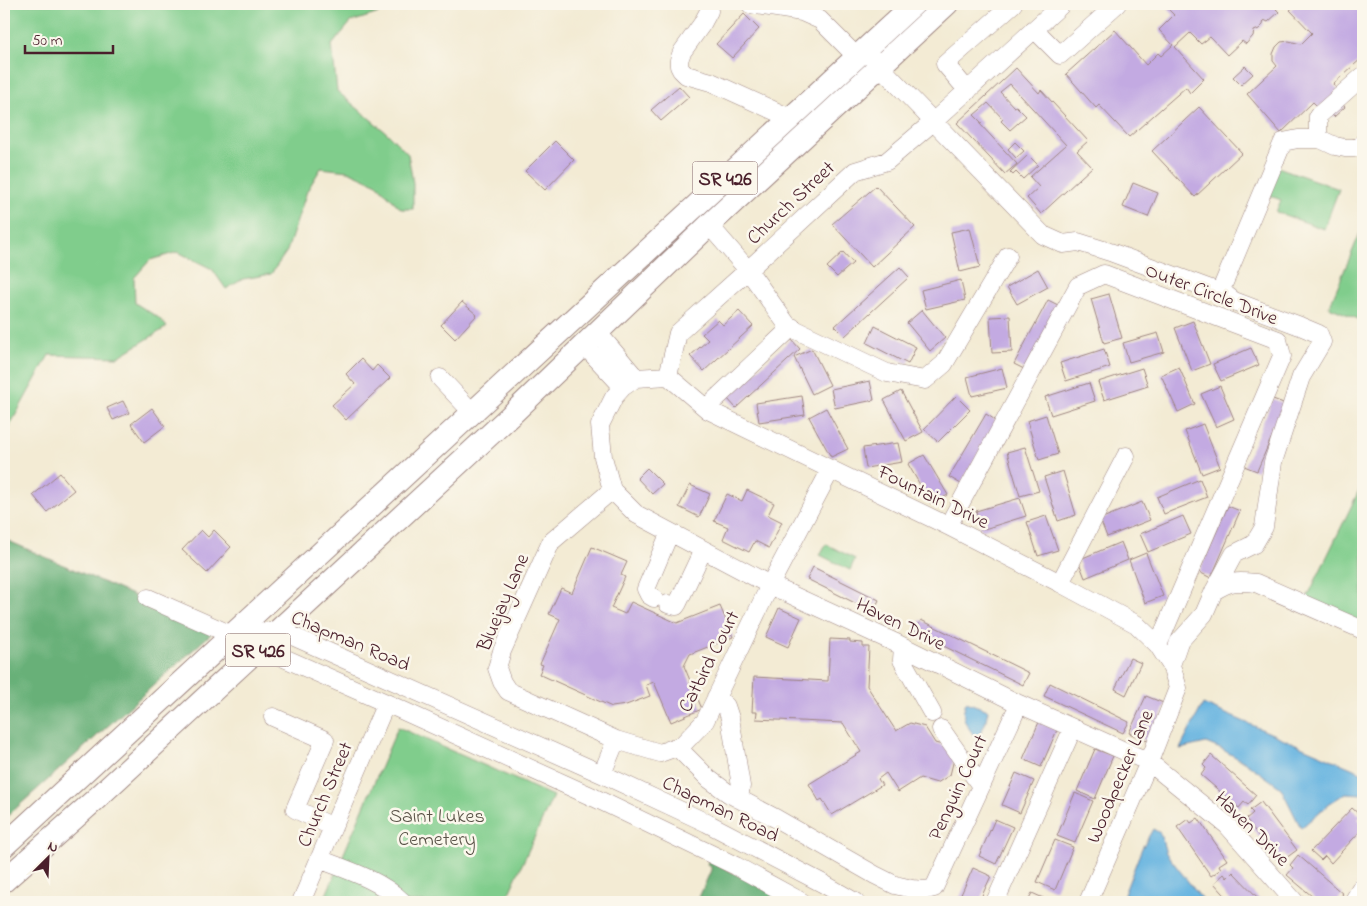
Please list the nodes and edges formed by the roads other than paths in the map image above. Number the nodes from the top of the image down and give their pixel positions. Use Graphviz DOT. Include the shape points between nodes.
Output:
graph roads {
  1 [pos="750,4"];
  2 [pos="914,4"];
  3 [pos="947,4"];
  4 [pos="1012,4"];
  5 [pos="1062,4"];
  6 [pos="1117,4"];
  7 [pos="709,11"];
  8 [pos="1034,28"];
  9 [pos="860,53"];
  10 [pos="880,66"];
  11 [pos="1363,76"];
  12 [pos="968,91"];
  13 [pos="1318,116"];
  14 [pos="790,118"];
  15 [pos="934,122"];
  16 [pos="1320,139"];
  17 [pos="1283,142"];
  18 [pos="1363,143"];
  19 [pos="709,225"];
  20 [pos="1008,256"];
  21 [pos="748,270"];
  22 [pos="1220,290"];
  23 [pos="792,327"];
  24 [pos="591,339"];
  25 [pos="668,376"];
  26 [pos="440,378"];
  27 [pos="629,383"];
  28 [pos="706,408"];
  29 [pos="472,412"];
  30 [pos="1126,456"];
  31 [pos="831,469"];
  32 [pos="612,490"];
  33 [pos="948,526"];
  34 [pos="670,532"];
  35 [pos="703,550"];
  36 [pos="1060,583"];
  37 [pos="770,585"];
  38 [pos="1214,591"];
  39 [pos="148,598"];
  40 [pos="279,630"];
  41 [pos="1363,630"];
  42 [pos="232,635"];
  43 [pos="1158,644"];
  44 [pos="903,647"];
  45 [pos="260,648"];
  46 [pos="1171,665"];
  47 [pos="716,697"];
  48 [pos="386,703"];
  49 [pos="1019,704"];
  50 [pos="932,713"];
  51 [pos="273,717"];
  52 [pos="941,728"];
  53 [pos="1073,728"];
  54 [pos="616,740"];
  55 [pos="677,747"];
  56 [pos="1149,762"];
  57 [pos="602,774"];
  58 [pos="981,786"];
  59 [pos="739,799"];
  60 [pos="333,827"];
  61 [pos="4,846"];
  62 [pos="319,859"];
  63 [pos="4,881"];
  64 [pos="1363,885"];
  65 [pos="929,893"];
  66 [pos="301,902"];
  67 [pos="403,902"];
  68 [pos="802,902"];
  69 [pos="855,902"];
  70 [pos="995,902"];
  71 [pos="1088,902"];
  72 [pos="1295,902"];
  73 [pos="1353,902"];
  1 -- 9 [label="street" via="802,12 820,20"];
  2 -- 9 [label="main road, SR 426"];
  3 -- 10 [label="main road, SR 426"];
  4 -- 12 [label="street" via="945,64"];
  5 -- 8 [label="street, Church Street"];
  6 -- 8 [label="street" via="1060,55"];
  7 -- 14 [label="street" via="682,52 679,60 681,70 686,75 711,82"];
  8 -- 12 [label="street, Church Street"];
  9 -- 10 [label="street"];
  9 -- 14 [label="main road, SR 426"];
  10 -- 15 [label="street"];
  10 -- 19 [label="main road, SR 426"];
  11 -- 13 [label="street"];
  12 -- 15 [label="street, Church Street"];
  13 -- 16 [label="street"];
  13 -- 17 [label="street"];
  14 -- 29 [label="main road, SR 426"];
  15 -- 21 [label="street, Church Street" via="887,161 855,171"];
  15 -- 22 [label="street" via="1043,235 1063,244 1078,242 1211,290"];
  16 -- 17 [label="street"];
  16 -- 18 [label="street" via="1345,148 1361,147"];
  17 -- 22 [label="street"];
  19 -- 21 [label="street"];
  19 -- 24 [label="main road, SR 426"];
  20 -- 23 [label="street" via="944,364 925,380 887,373"];
  21 -- 23 [label="street" via="788,326"];
  21 -- 25 [label="street, Church Street" via="678,333"];
  22 -- 38 [label="street" via="1234,301 1319,334 1322,342 1302,377 1273,462 1264,526 1254,544 1234,554"];
  23 -- 28 [label="street"];
  24 -- 27 [label="street"];
  24 -- 40 [label="main road, SR 426"];
  25 -- 27 [label="street"];
  25 -- 28 [label="street, Fountain Drive"];
  26 -- 29 [label="street"];
  27 -- 32 [label="street, Haven Drive" via="614,397 600,425 603,457"];
  28 -- 31 [label="street, Fountain Drive"];
  29 -- 42 [label="main road, SR 426"];
  30 -- 36 [label="street"];
  31 -- 33 [label="street, Fountain Drive"];
  31 -- 37 [label="street, Catbird Court"];
  32 -- 34 [label="street, Haven Drive" via="636,514"];
  32 -- 54 [label="street, Bluejay Lane" via="550,542 496,668 508,691"];
  33 -- 36 [label="street, Fountain Drive"];
  33 -- 43 [label="street, Outer Circle Drive" via="1078,286 1104,274 1278,340 1282,356"];
  34 -- 35 [label="street, Haven Drive"];
  34 -- 35 [label="street" via="646,589 649,595 676,606"];
  35 -- 37 [label="street, Haven Drive"];
  36 -- 43 [label="street, Fountain Drive" via="1136,624"];
  37 -- 44 [label="street, Haven Drive"];
  37 -- 47 [label="street, Catbird Court"];
  38 -- 41 [label="street" via="1228,583 1256,583"];
  38 -- 46 [label="street" via="1204,614 1179,642"];
  39 -- 42 [label="street"];
  40 -- 42 [label="street, Chapman Road"];
  40 -- 45 [label="main road, SR 426"];
  40 -- 57 [label="street, Chapman Road"];
  42 -- 45 [label="street"];
  42 -- 61 [label="main road, SR 426"];
  43 -- 46 [label="street, Fountain Drive"];
  44 -- 49 [label="street, Haven Drive"];
  44 -- 50 [label="street" via="902,660"];
  45 -- 48 [label="street"];
  45 -- 63 [label="main road, SR 426"];
  46 -- 56 [label="street, Woodpecker Lane" via="1178,688"];
  47 -- 55 [label="street, Catbird Court" via="704,721"];
  47 -- 59 [label="street" via="726,706 730,718 741,786"];
  48 -- 60 [label="street, Church Street"];
  48 -- 68 [label="street" via="595,798 736,866"];
  49 -- 53 [label="street, Haven Drive"];
  49 -- 58 [label="street, Penguin Court"];
  51 -- 60 [label="street" via="325,740 295,809"];
  52 -- 58 [label="street"];
  53 -- 56 [label="street, Haven Drive"];
  53 -- 70 [label="street"];
  54 -- 55 [label="street" via="660,753"];
  54 -- 57 [label="street"];
  55 -- 59 [label="street" via="709,779"];
  56 -- 71 [label="street, Woodpecker Lane"];
  56 -- 72 [label="street, Haven Drive" via="1227,825"];
  57 -- 69 [label="street, Chapman Road" via="707,823"];
  58 -- 65 [label="street, Penguin Court"];
  59 -- 65 [label="street" via="895,885"];
  60 -- 62 [label="street, Church Street"];
  62 -- 66 [label="street, Church Street"];
  62 -- 67 [label="street" via="368,879"];
  64 -- 73 [label="street"];
}
